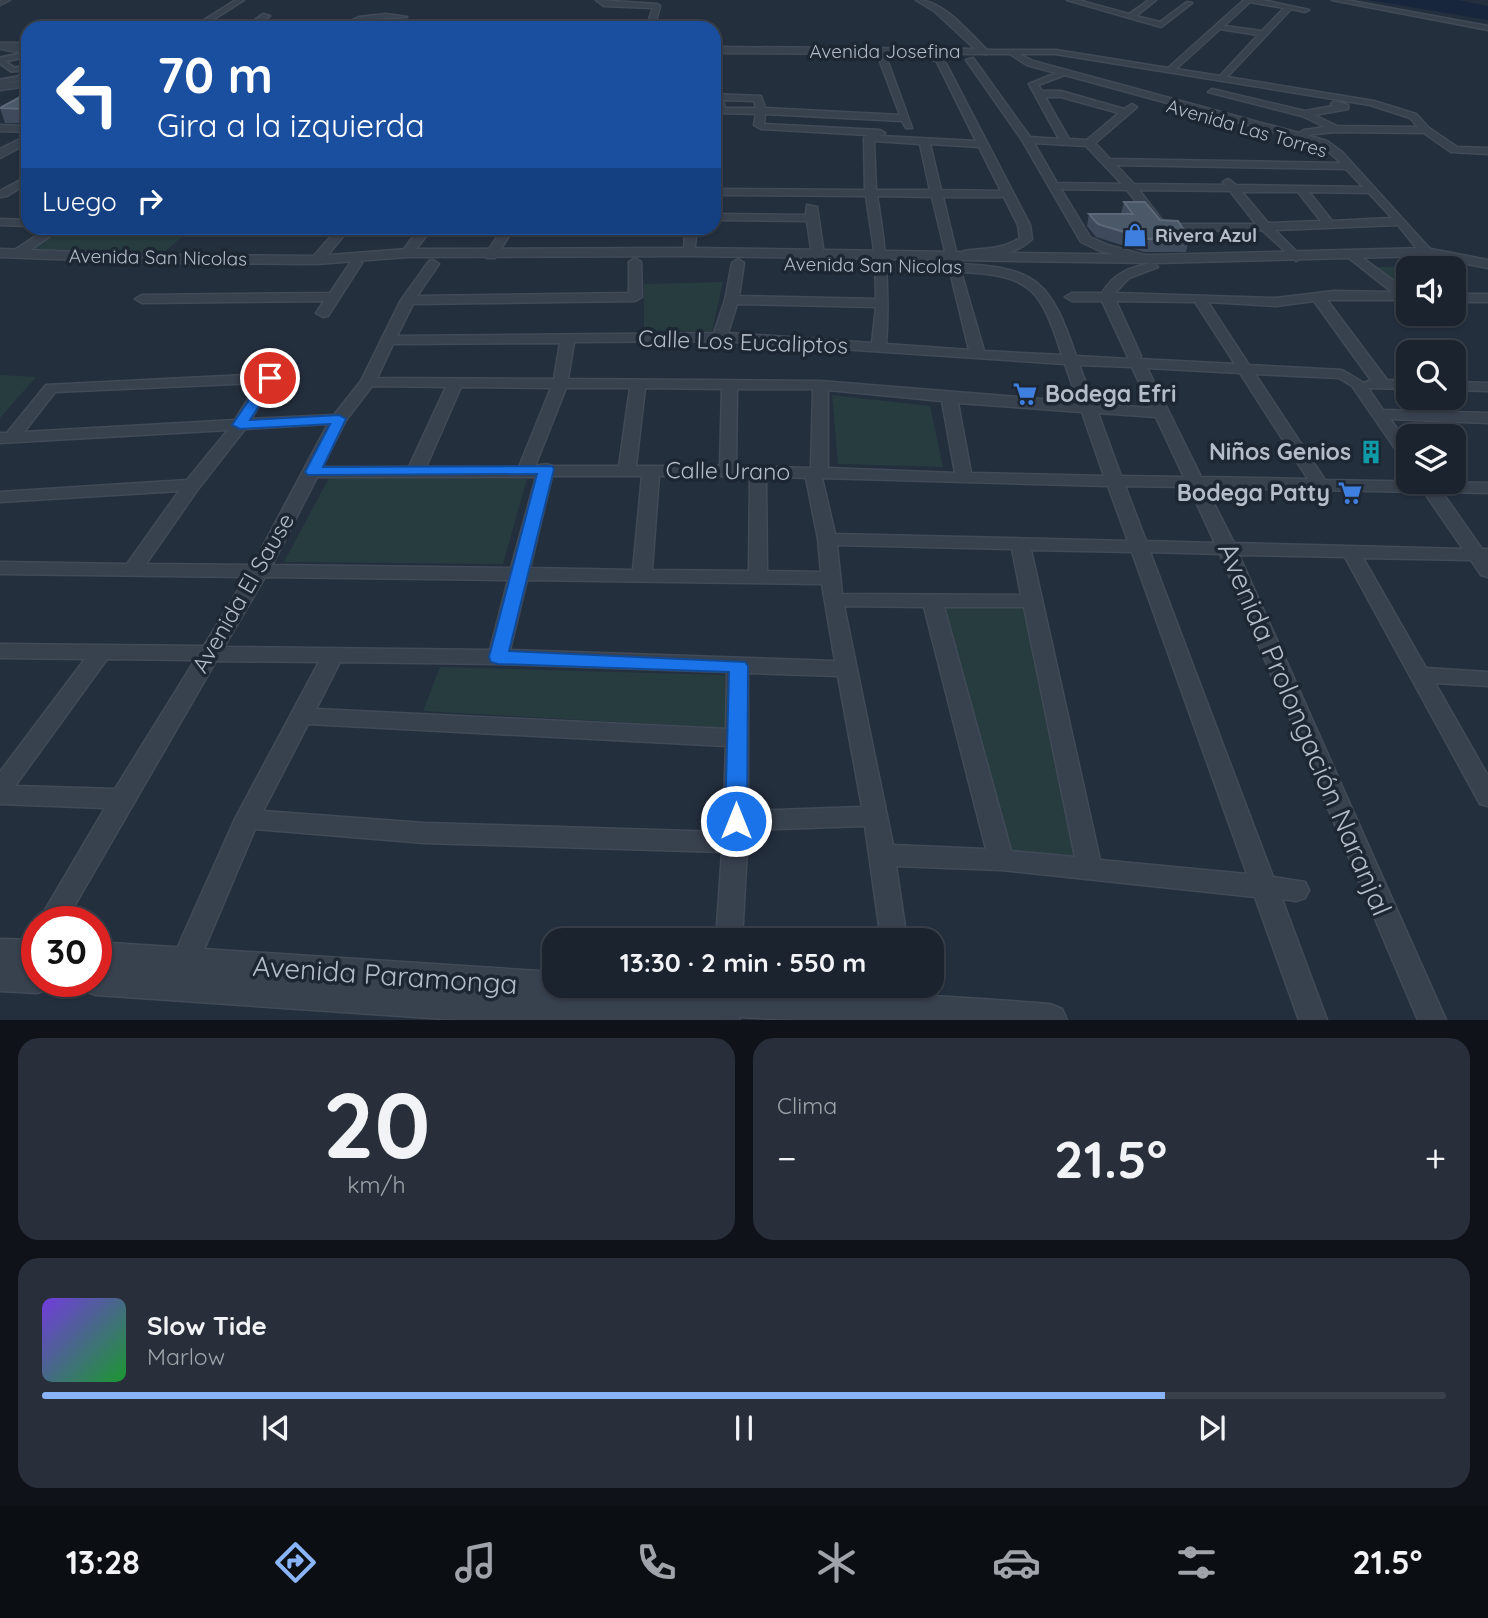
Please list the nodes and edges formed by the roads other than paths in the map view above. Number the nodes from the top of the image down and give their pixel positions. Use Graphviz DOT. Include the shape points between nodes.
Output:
graph roads {
  1 [pos="7,0"];
  2 [pos="241,0"];
  3 [pos="599,0"];
  4 [pos="920,0"];
  5 [pos="1070,0"];
  6 [pos="1153,0"];
  7 [pos="1176,0"];
  8 [pos="1250,0"];
  9 [pos="1335,0"];
  10 [pos="0,3"];
  11 [pos="1289,3"];
  12 [pos="1130,6"];
  13 [pos="1141,9"];
  14 [pos="1305,10"];
  15 [pos="266,16"];
  16 [pos="1131,16"];
  17 [pos="206,21"];
  18 [pos="258,21"];
  19 [pos="352,21"];
  20 [pos="400,21"];
  21 [pos="652,21"];
  22 [pos="1218,27"];
  23 [pos="1488,28"];
  24 [pos="1265,34"];
  25 [pos="0,46"];
  26 [pos="21,48"];
  27 [pos="721,50"];
  28 [pos="880,51"];
  29 [pos="1007,51"];
  30 [pos="922,52"];
  31 [pos="984,52"];
  32 [pos="19,56"];
  33 [pos="996,57"];
  34 [pos="0,60"];
  35 [pos="940,60"];
  36 [pos="970,60"];
  37 [pos="1170,70"];
  38 [pos="21,71"];
  39 [pos="1066,72"];
  40 [pos="1055,75"];
  41 [pos="21,77"];
  42 [pos="1221,80"];
  43 [pos="21,84"];
  44 [pos="0,87"];
  45 [pos="1265,88"];
  46 [pos="21,92"];
  47 [pos="1212,92"];
  48 [pos="1038,94"];
  49 [pos="1141,99"];
  50 [pos="1192,109"];
  51 [pos="721,111"];
  52 [pos="761,111"];
  53 [pos="1126,112"];
  54 [pos="1305,114"];
  55 [pos="879,117"];
  56 [pos="906,118"];
  57 [pos="0,128"];
  58 [pos="1335,129"];
  59 [pos="1426,130"];
  60 [pos="879,133"];
  61 [pos="1295,134"];
  62 [pos="911,135"];
  63 [pos="21,136"];
  64 [pos="21,139"];
  65 [pos="1283,139"];
  66 [pos="21,140"];
  67 [pos="1027,140"];
  68 [pos="924,141"];
  69 [pos="980,141"];
  70 [pos="1066,142"];
  71 [pos="1089,143"];
  72 [pos="0,149"];
  73 [pos="1488,151"];
  74 [pos="0,154"];
  75 [pos="1338,154"];
  76 [pos="1105,162"];
  77 [pos="1213,163"];
  78 [pos="1348,166"];
  79 [pos="21,182"];
  80 [pos="1053,186"];
  81 [pos="1129,186"];
  82 [pos="1234,188"];
  83 [pos="1301,189"];
  84 [pos="1371,190"];
  85 [pos="721,192"];
  86 [pos="2,193"];
  87 [pos="812,193"];
  88 [pos="871,193"];
  89 [pos="938,193"];
  90 [pos="21,194"];
  91 [pos="1009,194"];
  92 [pos="721,217"];
  93 [pos="811,218"];
  94 [pos="1401,221"];
  95 [pos="0,222"];
  96 [pos="21,223"];
  97 [pos="1329,224"];
  98 [pos="1265,227"];
  99 [pos="45,235"];
  100 [pos="338,235"];
  101 [pos="421,235"];
  102 [pos="504,235"];
  103 [pos="691,235"];
  104 [pos="690,252"];
  105 [pos="1426,252"];
  106 [pos="0,253"];
  107 [pos="407,253"];
  108 [pos="17,254"];
  109 [pos="491,255"];
  110 [pos="818,255"];
  111 [pos="1296,257"];
  112 [pos="1358,259"];
  113 [pos="317,260"];
  114 [pos="882,261"];
  115 [pos="635,262"];
  116 [pos="952,262"];
  117 [pos="356,263"];
  118 [pos="738,263"];
  119 [pos="1154,263"];
  120 [pos="432,264"];
  121 [pos="1488,264"];
  122 [pos="1396,288"];
  123 [pos="1317,296"];
  124 [pos="1396,296"];
  125 [pos="333,297"];
  126 [pos="1072,297"];
  127 [pos="1107,298"];
  128 [pos="1199,298"];
  129 [pos="1466,298"];
  130 [pos="1488,298"];
  131 [pos="142,299"];
  132 [pos="408,300"];
  133 [pos="732,300"];
  134 [pos="883,303"];
  135 [pos="323,313"];
  136 [pos="720,337"];
  137 [pos="568,338"];
  138 [pos="388,340"];
  139 [pos="879,348"];
  140 [pos="978,355"];
  141 [pos="1070,359"];
  142 [pos="1136,360"];
  143 [pos="278,363"];
  144 [pos="1245,368"];
  145 [pos="270,378"];
  146 [pos="368,382"];
  147 [pos="455,383"];
  148 [pos="730,383"];
  149 [pos="1357,383"];
  150 [pos="638,384"];
  151 [pos="1382,384"];
  152 [pos="1396,384"];
  153 [pos="560,385"];
  154 [pos="820,386"];
  155 [pos="1466,386"];
  156 [pos="1488,387"];
  157 [pos="949,398"];
  158 [pos="1088,408"];
  159 [pos="1163,413"];
  160 [pos="1378,414"];
  161 [pos="1488,418"];
  162 [pos="339,419"];
  163 [pos="240,425"];
  164 [pos="6,438"];
  165 [pos="1396,439"];
  166 [pos="527,469"];
  167 [pos="546,469"];
  168 [pos="416,470"];
  169 [pos="627,470"];
  170 [pos="651,470"];
  171 [pos="728,470"];
  172 [pos="758,471"];
  173 [pos="313,472"];
  174 [pos="818,472"];
  175 [pos="964,478"];
  176 [pos="1114,480"];
  177 [pos="1197,482"];
  178 [pos="1396,484"];
  179 [pos="192,485"];
  180 [pos="1320,485"];
  181 [pos="1466,487"];
  182 [pos="1488,488"];
  183 [pos="1435,494"];
  184 [pos="0,497"];
  185 [pos="827,539"];
  186 [pos="1020,543"];
  187 [pos="1138,545"];
  188 [pos="1227,548"];
  189 [pos="1351,552"];
  190 [pos="1482,555"];
  191 [pos="0,568"];
  192 [pos="133,569"];
  193 [pos="260,570"];
  194 [pos="1488,571"];
  195 [pos="517,574"];
  196 [pos="642,575"];
  197 [pos="758,577"];
  198 [pos="832,589"];
  199 [pos="932,600"];
  200 [pos="1032,601"];
  201 [pos="0,651"];
  202 [pos="101,653"];
  203 [pos="209,653"];
  204 [pos="334,654"];
  205 [pos="498,657"];
  206 [pos="738,666"];
  207 [pos="847,669"];
  208 [pos="1420,675"];
  209 [pos="1488,678"];
  210 [pos="301,716"];
  211 [pos="736,738"];
  212 [pos="0,789"];
  213 [pos="0,795"];
  214 [pos="1488,797"];
  215 [pos="121,799"];
  216 [pos="876,816"];
  217 [pos="247,819"];
  218 [pos="735,832"];
  219 [pos="882,855"];
  220 [pos="1001,860"];
  221 [pos="1090,869"];
  222 [pos="1264,886"];
  223 [pos="1296,890"];
  224 [pos="60,906"];
  225 [pos="730,928"];
  226 [pos="892,928"];
  227 [pos="112,958"];
  228 [pos="185,962"];
  229 [pos="112,981"];
  230 [pos="505,1002"];
  231 [pos="904,1004"];
  232 [pos="721,1006"];
  233 [pos="1050,1020"];
  234 [pos="1313,1020"];
  235 [pos="1432,1020"];
  1 -- 10 [label="street"];
  2 -- 17 [label="street"];
  3 -- 21 [label="street" via="657,6"];
  4 -- 31 [label="street" via="937,9"];
  5 -- 16 [label="street"];
  6 -- 13 [label="street"];
  7 -- 16 [label="street" via="1193,4 1161,25"];
  8 -- 11 [label="street"];
  8 -- 22 [label="street"];
  9 -- 23 [label="street"];
  11 -- 14 [label="street"];
  11 -- 24 [label="street"];
  12 -- 13 [label="street"];
  13 -- 16 [label="street"];
  15 -- 18 [label="street"];
  19 -- 20 [label="street" via="404,17"];
  22 -- 24 [label="street"];
  22 -- 37 [label="street"];
  24 -- 42 [label="street"];
  25 -- 26 [label="street"];
  27 -- 28 [label="street, Avenida Josefina"];
  28 -- 30 [label="street, Avenida Josefina"];
  28 -- 56 [label="street"];
  29 -- 31 [label="street, Avenida Josefina"];
  29 -- 37 [label="street, Avenida Josefina" via="1056,52"];
  29 -- 39 [label="street, Avenida Las Torres"];
  30 -- 31 [label="street, Avenida Josefina"];
  30 -- 35 [label="street"];
  31 -- 33 [label="street, Avenida Las Torres"];
  32 -- 34 [label="street"];
  33 -- 36 [label="street"];
  33 -- 40 [label="street, Avenida Las Torres"];
  34 -- 38 [label="street"];
  35 -- 36 [label="street"];
  35 -- 69 [label="street"];
  36 -- 67 [label="street"];
  37 -- 42 [label="street, Avenida Josefina"];
  39 -- 40 [label="street"];
  39 -- 50 [label="street, Avenida Las Torres"];
  40 -- 48 [label="street" via="1034,82"];
  40 -- 49 [label="street, Avenida Las Torres"];
  41 -- 44 [label="street"];
  42 -- 47 [label="street"];
  42 -- 59 [label="street, Avenida Josefina" via="1382,106 1413,116"];
  43 -- 44 [label="street"];
  44 -- 46 [label="street"];
  45 -- 54 [label="street" via="1345,107"];
  47 -- 50 [label="street"];
  47 -- 54 [label="street"];
  48 -- 53 [label="street" via="1060,94"];
  48 -- 70 [label="street"];
  49 -- 50 [label="street, Avenida Las Torres"];
  49 -- 53 [label="street"];
  50 -- 61 [label="street, Avenida Las Torres"];
  50 -- 65 [label="street, Avenida Las Torres"];
  51 -- 52 [label="street"];
  52 -- 55 [label="street"];
  52 -- 60 [label="street" via="759,125 764,127"];
  53 -- 71 [label="street"];
  54 -- 58 [label="street"];
  55 -- 56 [label="street"];
  55 -- 60 [label="street"];
  56 -- 62 [label="street"];
  57 -- 63 [label="street"];
  58 -- 59 [label="street"];
  58 -- 61 [label="street"];
  59 -- 73 [label="street, Avenida Josefina" via="1455,150"];
  60 -- 62 [label="street"];
  61 -- 65 [label="street"];
  61 -- 75 [label="street, Avenida Las Torres" via="1324,143"];
  62 -- 69 [label="street"];
  64 -- 72 [label="street"];
  65 -- 75 [label="street, Avenida Las Torres"];
  66 -- 74 [label="street"];
  67 -- 70 [label="street"];
  67 -- 80 [label="street"];
  68 -- 69 [label="street"];
  68 -- 88 [label="street" via="869,138"];
  68 -- 89 [label="street"];
  69 -- 91 [label="street"];
  70 -- 71 [label="street"];
  71 -- 76 [label="street"];
  75 -- 78 [label="street"];
  76 -- 77 [label="street"];
  76 -- 81 [label="street"];
  77 -- 78 [label="street"];
  77 -- 82 [label="street"];
  78 -- 84 [label="street"];
  79 -- 86 [label="street"];
  80 -- 81 [label="street"];
  80 -- 119 [label="street" via="1085,239"];
  81 -- 82 [label="street"];
  81 -- 98 [label="street" via="1162,228"];
  82 -- 83 [label="street"];
  82 -- 98 [label="street"];
  83 -- 84 [label="street"];
  83 -- 97 [label="street"];
  84 -- 94 [label="street"];
  85 -- 87 [label="street"];
  86 -- 90 [label="street"];
  87 -- 88 [label="street"];
  87 -- 93 [label="street"];
  88 -- 89 [label="street"];
  88 -- 114 [label="street"];
  89 -- 91 [label="street"];
  89 -- 116 [label="street"];
  91 -- 116 [label="street" via="1026,239 1006,250"];
  92 -- 93 [label="street"];
  93 -- 110 [label="street"];
  94 -- 97 [label="street"];
  94 -- 105 [label="street"];
  95 -- 96 [label="street"];
  97 -- 98 [label="street"];
  98 -- 111 [label="street"];
  99 -- 108 [label="street"];
  100 -- 113 [label="street"];
  101 -- 107 [label="street"];
  102 -- 109 [label="street"];
  103 -- 104 [label="street"];
  104 -- 109 [label="street, Avenida San Nicolas"];
  104 -- 110 [label="street, Avenida San Nicolas"];
  105 -- 112 [label="street, Avenida San Nicolas" via="1419,260"];
  105 -- 121 [label="street, Avenida San Nicolas"];
  106 -- 108 [label="street, Avenida San Nicolas"];
  107 -- 109 [label="street, Avenida San Nicolas"];
  107 -- 113 [label="street, Avenida San Nicolas"];
  108 -- 113 [label="street, Avenida San Nicolas"];
  110 -- 114 [label="street, Avenida San Nicolas"];
  111 -- 112 [label="street, Avenida San Nicolas"];
  111 -- 119 [label="street, Avenida San Nicolas"];
  112 -- 119 [label="street, Avenida San Nicolas"];
  112 -- 122 [label="street"];
  113 -- 117 [label="street, Avenida San Nicolas"];
  114 -- 116 [label="street, Avenida San Nicolas"];
  114 -- 118 [label="street, Avenida San Nicolas"];
  114 -- 134 [label="street"];
  115 -- 118 [label="street, Avenida San Nicolas"];
  115 -- 120 [label="street, Avenida San Nicolas"];
  115 -- 132 [label="street" via="635,297"];
  116 -- 119 [label="street, Avenida San Nicolas"];
  116 -- 140 [label="street"];
  116 -- 141 [label="street" via="1003,272 1038,287 1055,312"];
  117 -- 120 [label="street, Avenida San Nicolas"];
  117 -- 125 [label="street"];
  118 -- 133 [label="street"];
  119 -- 127 [label="street" via="1118,277"];
  120 -- 132 [label="street, Avenida El Sause"];
  123 -- 124 [label="street"];
  123 -- 128 [label="street" via="1276,302"];
  123 -- 151 [label="street"];
  125 -- 131 [label="street"];
  125 -- 135 [label="street"];
  126 -- 127 [label="street"];
  127 -- 128 [label="street"];
  127 -- 142 [label="street, Avenida Prolongación Naranjal"];
  128 -- 144 [label="street"];
  129 -- 130 [label="street"];
  132 -- 138 [label="street, Avenida El Sause"];
  133 -- 134 [label="street"];
  133 -- 136 [label="street"];
  134 -- 139 [label="street"];
  136 -- 137 [label="street, Calle Los Eucaliptos"];
  136 -- 139 [label="street, Calle Los Eucaliptos"];
  137 -- 138 [label="street, Calle Los Eucaliptos"];
  137 -- 153 [label="street"];
  138 -- 146 [label="street, Avenida El Sause"];
  139 -- 140 [label="street, Calle Los Eucaliptos"];
  140 -- 141 [label="street, Calle Los Eucaliptos"];
  141 -- 142 [label="street, Calle Los Eucaliptos"];
  141 -- 158 [label="street"];
  142 -- 144 [label="street, Calle Los Eucaliptos"];
  142 -- 159 [label="street, Avenida Prolongación Naranjal"];
  143 -- 145 [label="street"];
  144 -- 149 [label="street, Calle Los Eucaliptos" via="1342,374"];
  144 -- 180 [label="street"];
  145 -- 163 [label="street"];
  145 -- 164 [label="street" via="51,388"];
  146 -- 147 [label="street"];
  146 -- 162 [label="street, Avenida El Sause"];
  147 -- 153 [label="street"];
  147 -- 168 [label="street"];
  148 -- 150 [label="street"];
  148 -- 154 [label="street"];
  148 -- 171 [label="street"];
  149 -- 151 [label="street, Calle Los Eucaliptos"];
  149 -- 160 [label="street"];
  150 -- 153 [label="street"];
  150 -- 169 [label="street"];
  151 -- 152 [label="street, Calle Los Eucaliptos"];
  153 -- 166 [label="street"];
  154 -- 157 [label="street"];
  154 -- 174 [label="street"];
  155 -- 156 [label="street"];
  157 -- 158 [label="street"];
  157 -- 175 [label="street"];
  158 -- 159 [label="street"];
  158 -- 176 [label="street"];
  159 -- 177 [label="street, Avenida Prolongación Naranjal"];
  160 -- 161 [label="street"];
  160 -- 165 [label="street"];
  162 -- 163 [label="street"];
  162 -- 173 [label="street, Avenida El Sause"];
  163 -- 164 [label="street"];
  163 -- 179 [label="street"];
  166 -- 167 [label="street, Calle Urano"];
  166 -- 168 [label="street, Calle Urano"];
  167 -- 169 [label="street, Calle Urano"];
  167 -- 195 [label="street"];
  168 -- 173 [label="street, Calle Urano"];
  169 -- 170 [label="street, Calle Urano"];
  170 -- 171 [label="street, Calle Urano"];
  170 -- 196 [label="street"];
  171 -- 172 [label="street, Calle Urano"];
  172 -- 174 [label="street, Calle Urano"];
  172 -- 197 [label="street"];
  173 -- 193 [label="street, Avenida El Sause"];
  174 -- 175 [label="street, Calle Urano"];
  174 -- 185 [label="street" via="813,480"];
  175 -- 176 [label="street, Calle Urano"];
  176 -- 177 [label="street, Calle Urano"];
  176 -- 187 [label="street"];
  177 -- 180 [label="street, Calle Urano"];
  177 -- 188 [label="street, Avenida Prolongación Naranjal"];
  178 -- 180 [label="street, Calle Urano"];
  179 -- 184 [label="street"];
  179 -- 192 [label="street"];
  181 -- 182 [label="street, Calle Urano"];
  183 -- 190 [label="street"];
  185 -- 186 [label="street"];
  185 -- 198 [label="street"];
  186 -- 187 [label="street"];
  186 -- 200 [label="street"];
  187 -- 188 [label="street"];
  187 -- 222 [label="street"];
  188 -- 189 [label="street"];
  188 -- 235 [label="street, Avenida Prolongación Naranjal"];
  189 -- 190 [label="street"];
  189 -- 208 [label="street"];
  190 -- 194 [label="street"];
  191 -- 192 [label="street"];
  192 -- 193 [label="street"];
  193 -- 195 [label="street"];
  193 -- 203 [label="street, Avenida El Sause"];
  195 -- 196 [label="street"];
  195 -- 205 [label="street"];
  196 -- 197 [label="street"];
  197 -- 198 [label="street"];
  198 -- 199 [label="street"];
  198 -- 207 [label="street"];
  199 -- 200 [label="street"];
  199 -- 220 [label="street"];
  200 -- 221 [label="street"];
  201 -- 202 [label="street"];
  202 -- 203 [label="street"];
  202 -- 212 [label="street"];
  203 -- 204 [label="street"];
  203 -- 215 [label="street, Avenida El Sause"];
  204 -- 205 [label="street"];
  204 -- 210 [label="street"];
  205 -- 206 [label="street"];
  206 -- 207 [label="street"];
  206 -- 211 [label="street"];
  207 -- 216 [label="street"];
  208 -- 209 [label="street"];
  208 -- 214 [label="street"];
  210 -- 211 [label="street"];
  210 -- 217 [label="street"];
  211 -- 218 [label="street"];
  213 -- 215 [label="street"];
  215 -- 224 [label="street, Avenida El Sause"];
  216 -- 218 [label="street"];
  216 -- 219 [label="street"];
  217 -- 218 [label="street" via="424,833"];
  217 -- 228 [label="street"];
  218 -- 225 [label="street"];
  219 -- 220 [label="street"];
  219 -- 226 [label="street"];
  220 -- 221 [label="street"];
  221 -- 222 [label="street"];
  222 -- 223 [label="street"];
  222 -- 234 [label="street"];
  227 -- 228 [label="street, Avenida Paramonga"];
  228 -- 230 [label="street, Avenida Paramonga"];
  229 -- 230 [label="street, Avenida Paramonga"];
  230 -- 232 [label="street, Avenida Paramonga"];
  231 -- 232 [label="street, Avenida Paramonga"];
  231 -- 233 [label="street, Avenida Paramonga"];
}
